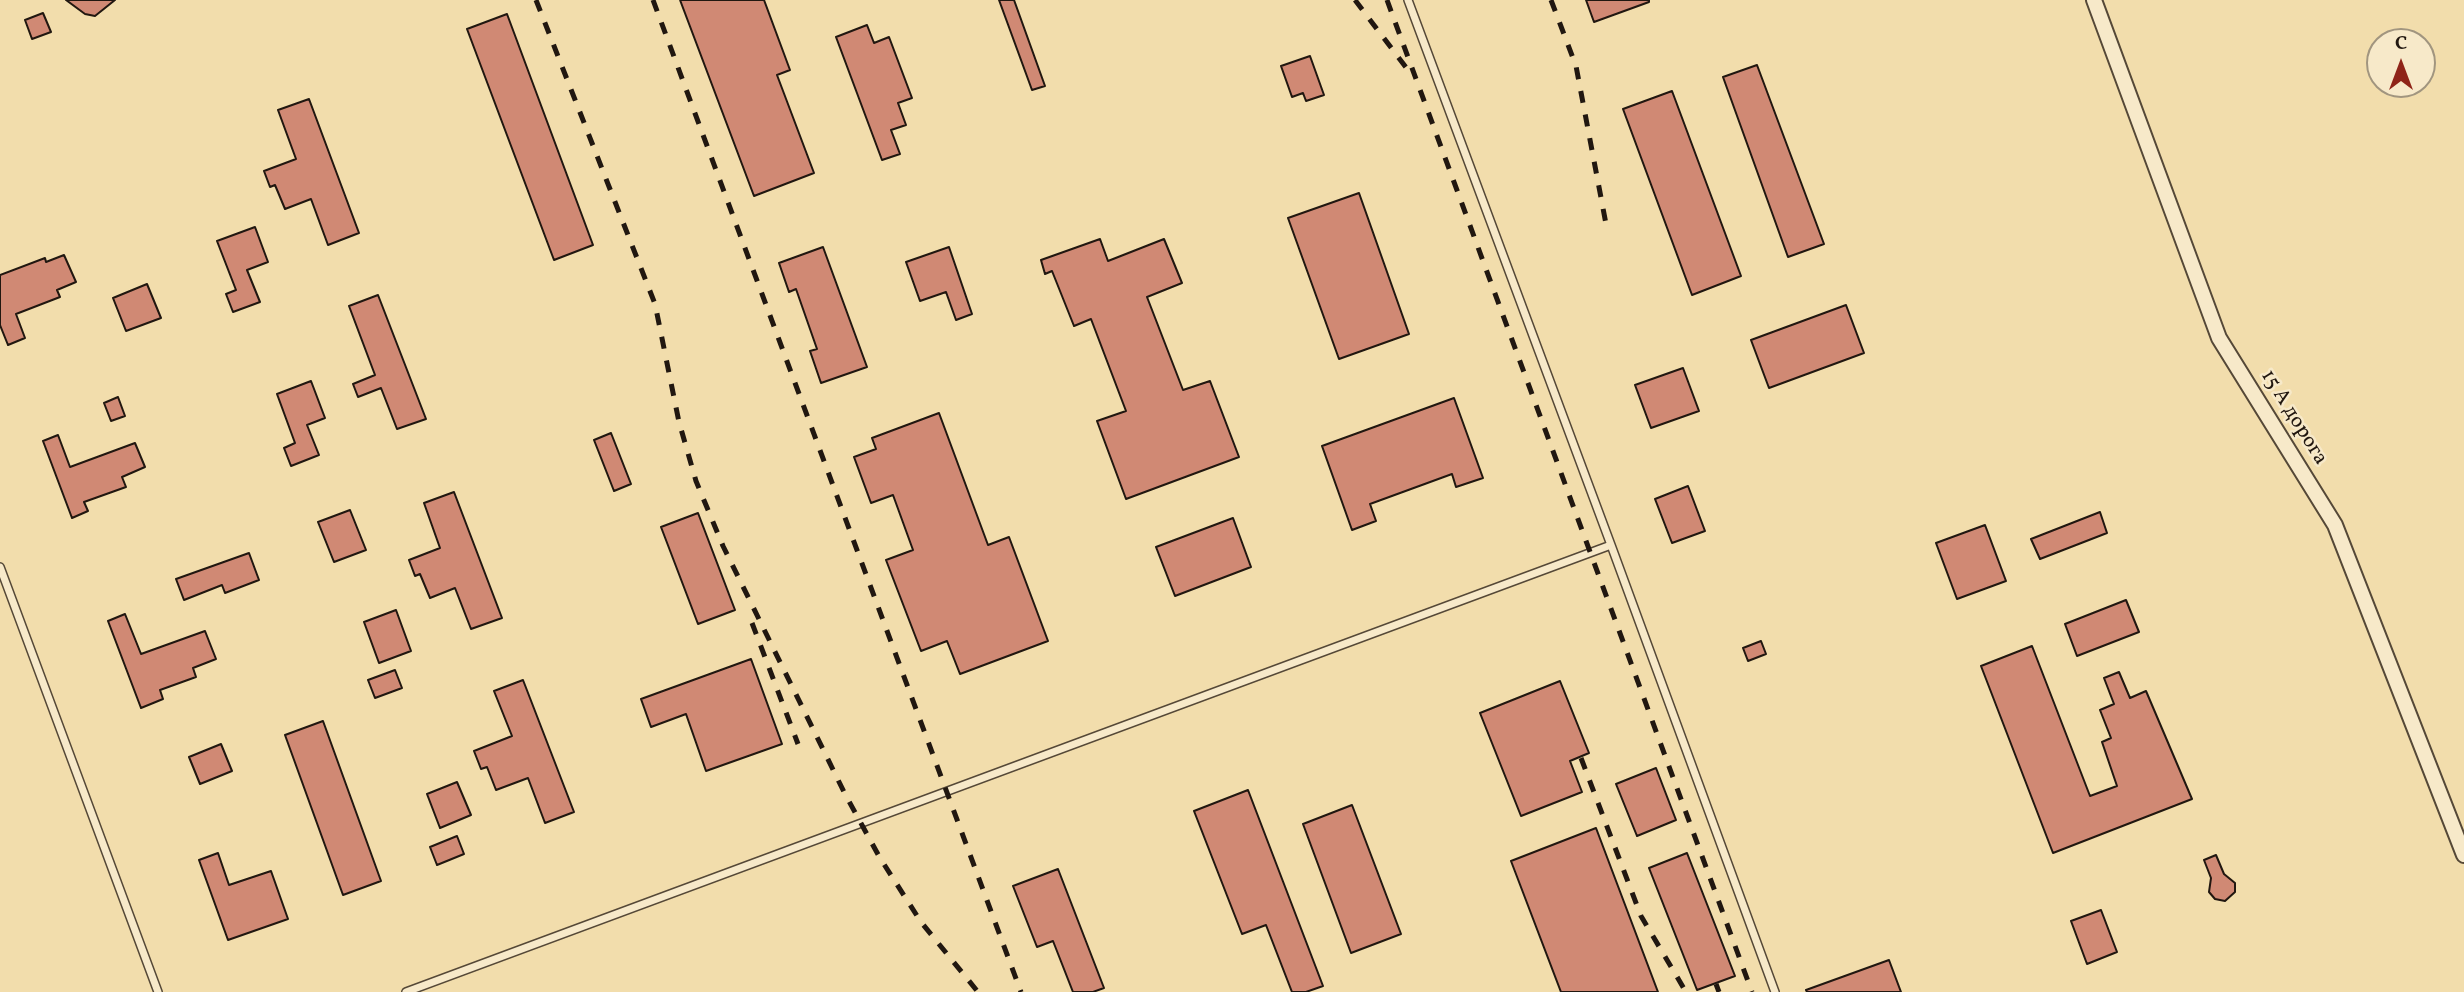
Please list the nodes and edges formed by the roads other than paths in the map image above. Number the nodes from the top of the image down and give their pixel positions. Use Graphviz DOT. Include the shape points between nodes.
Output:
graph roads {
  1 [pos="1408,0"];
  2 [pos="2094,0"];
  3 [pos="1611,545"];
  4 [pos="0,567"];
  5 [pos="2464,855"];
  6 [pos="158,992"];
  7 [pos="406,992"];
  8 [pos="1775,992"];
  1 -- 3 [label="lane"];
  2 -- 5 [label="street, 15 А дорога" via="2219,338 2335,525"];
  3 -- 7 [label="lane"];
  3 -- 8 [label="lane"];
  4 -- 6 [label="lane"];
}
